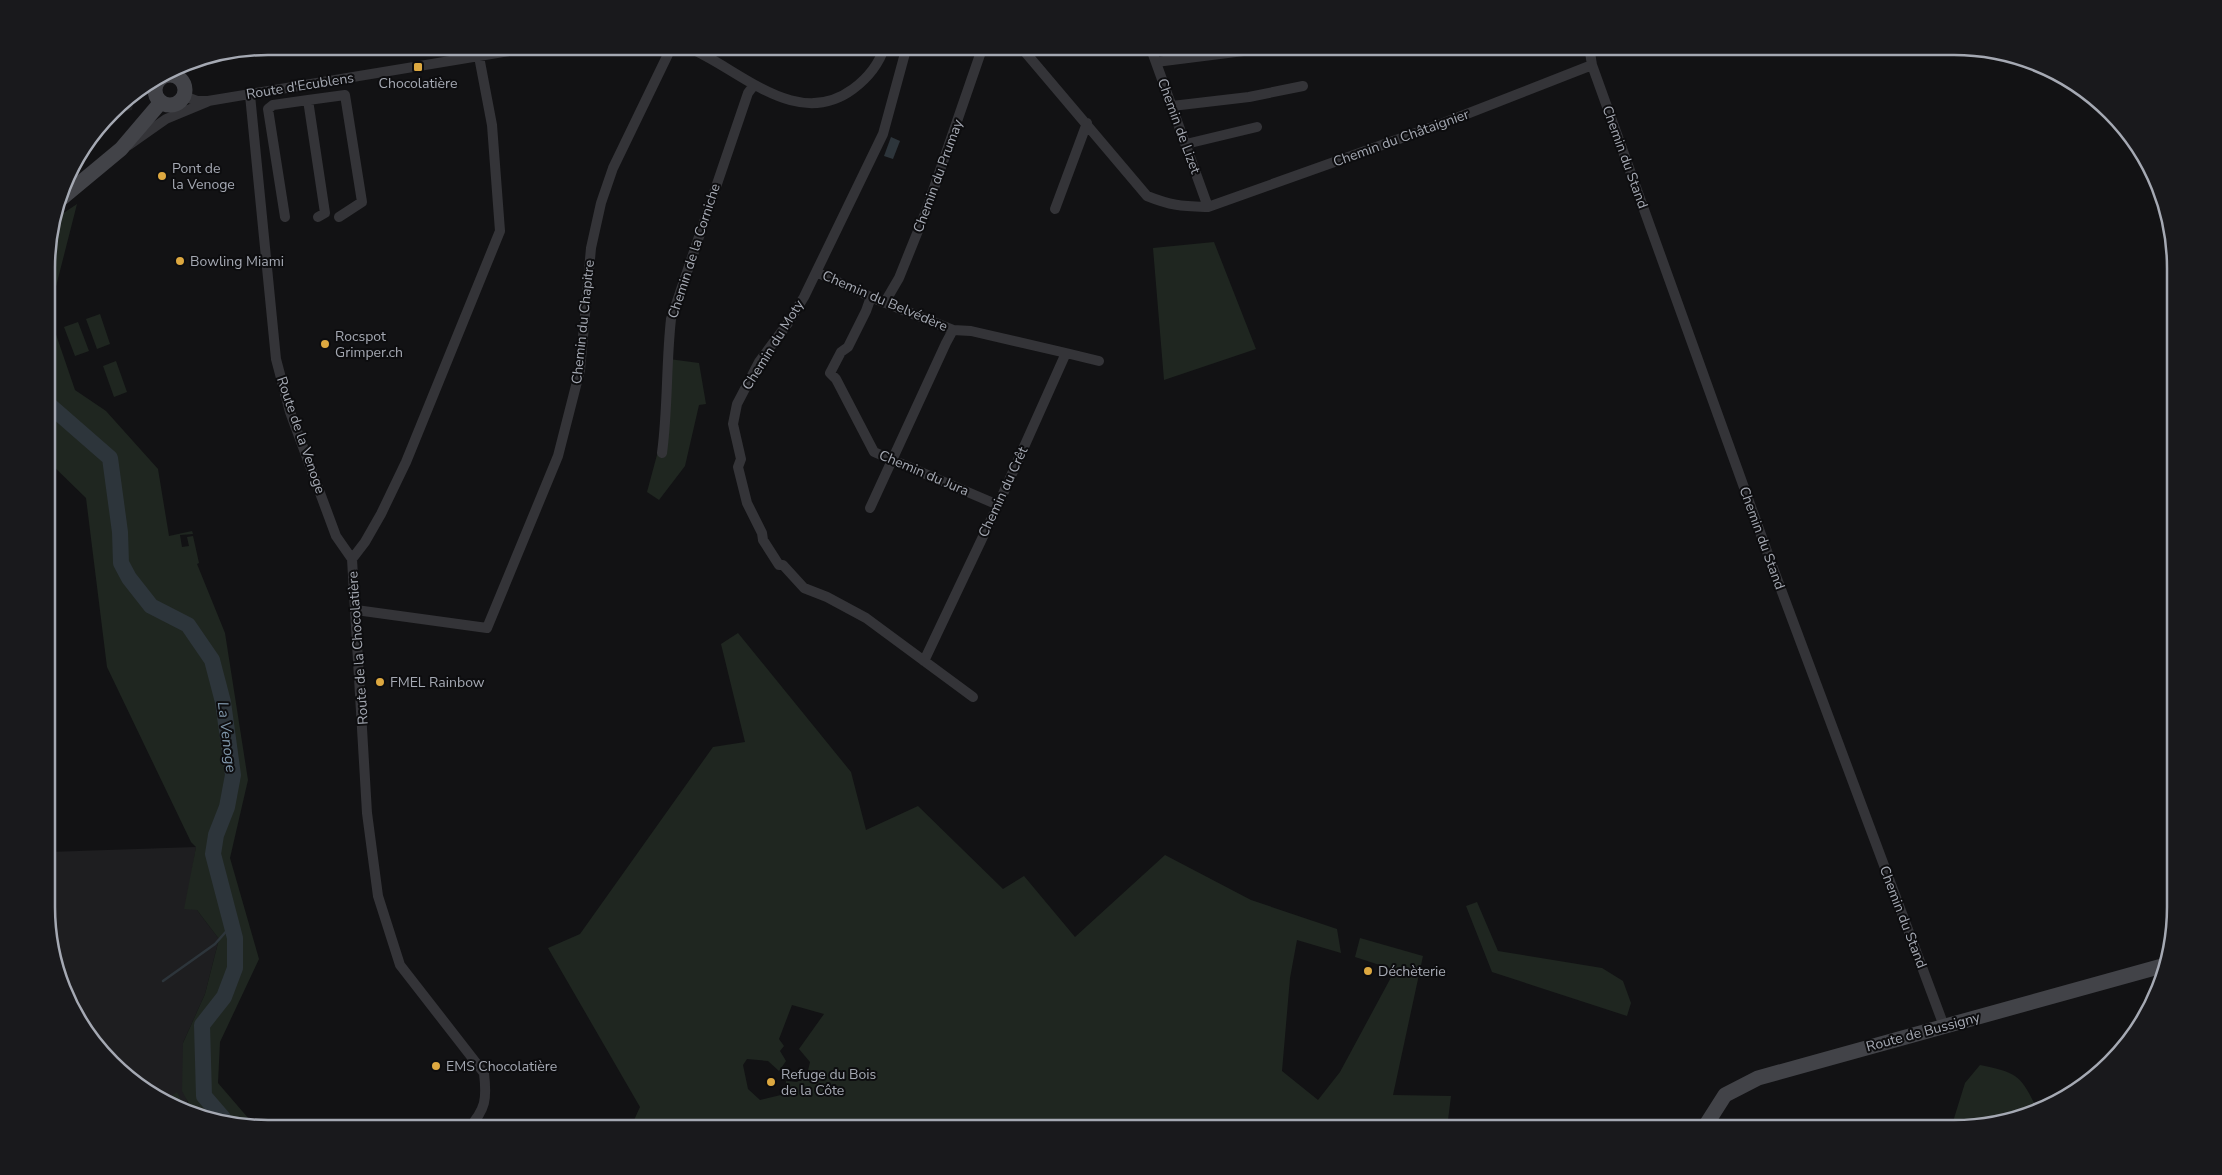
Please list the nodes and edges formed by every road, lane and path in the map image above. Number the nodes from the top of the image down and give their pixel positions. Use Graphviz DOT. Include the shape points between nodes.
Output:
graph roads {
  1 [pos="462,55"];
  2 [pos="479,55"];
  3 [pos="668,55"];
  4 [pos="707,55"];
  5 [pos="881,55"];
  6 [pos="905,55"];
  7 [pos="980,55"];
  8 [pos="1028,55"];
  9 [pos="1153,55"];
  10 [pos="1212,55"];
  11 [pos="1590,55"];
  12 [pos="1156,62"];
  13 [pos="1592,66"];
  14 [pos="181,73"];
  15 [pos="754,84"];
  16 [pos="1303,86"];
  17 [pos="157,87"];
  18 [pos="250,95"];
  19 [pos="184,96"];
  20 [pos="308,100"];
  21 [pos="161,102"];
  22 [pos="208,102"];
  23 [pos="1172,106"];
  24 [pos="1087,123"];
  25 [pos="1257,128"];
  26 [pos="1186,144"];
  27 [pos="121,149"];
  28 [pos="68,193"];
  29 [pos="1208,207"];
  30 [pos="1055,209"];
  31 [pos="285,217"];
  32 [pos="318,217"];
  33 [pos="339,217"];
  34 [pos="816,272"];
  35 [pos="871,297"];
  36 [pos="884,302"];
  37 [pos="954,330"];
  38 [pos="1066,353"];
  39 [pos="1099,361"];
  40 [pos="662,453"];
  41 [pos="893,460"];
  42 [pos="998,505"];
  43 [pos="870,508"];
  44 [pos="352,559"];
  45 [pos="356,610"];
  46 [pos="924,661"];
  47 [pos="973,697"];
  48 [pos="2158,967"];
  49 [pos="1944,1026"];
  50 [pos="476,1120"];
  51 [pos="1709,1120"];
  1 -- 18 [label="street, Route d'Ecublens"];
  2 -- 44 [label="street, Route de la Chocolatière" via="492,125 500,231 406,462 381,514"];
  3 -- 45 [label="street, Chemin du Chapitre" via="613,168 601,203 591,248 580,370 561,447 487,628"];
  4 -- 15 [label="street"];
  5 -- 15 [label="street" via="862,82 850,92 829,100 802,103"];
  6 -- 34 [label="street, Chemin du Moty" via="883,134"];
  7 -- 36 [label="street, Chemin du Prumay" via="926,211 899,278"];
  8 -- 24 [label="street"];
  9 -- 12 [label="street, Chemin de Lizet"];
  10 -- 12 [label="street"];
  11 -- 13 [label="street, Chemin du Stand"];
  12 -- 23 [label="street, Chemin de Lizet"];
  13 -- 29 [label="street, Chemin du Châtaignier"];
  13 -- 49 [label="street, Chemin du Stand"];
  14 -- 19 [label="street"];
  15 -- 40 [label="street, Chemin de la Corniche" via="748,93 670,319"];
  16 -- 23 [label="street" via="1249,97"];
  17 -- 21 [label="street"];
  18 -- 22 [label="street, Route d'Ecublens"];
  18 -- 44 [label="street, Route de la Venoge" via="276,360 290,412 336,536"];
  19 -- 21 [label="street" via="171,105"];
  19 -- 22 [label="street, Route d'Ecublens"];
  20 -- 31 [label="street" via="273,105 268,109"];
  20 -- 32 [label="street" via="325,213"];
  20 -- 33 [label="street" via="345,95 362,202"];
  21 -- 27 [label="street"];
  22 -- 27 [label="street, Route d'Ecublens" via="166,119"];
  23 -- 26 [label="street, Chemin de Lizet"];
  24 -- 29 [label="street" via="1147,196 1170,205"];
  24 -- 30 [label="street"];
  25 -- 26 [label="street"];
  26 -- 29 [label="street, Chemin de Lizet"];
  27 -- 28 [label="street"];
  34 -- 35 [label="street, Chemin du Belvédère"];
  34 -- 46 [label="street, Chemin du Moty" via="788,323 756,366 737,404 733,424 741,459 738,467 747,503 778,564 783,565 804,588 866,618"];
  35 -- 36 [label="street, Chemin du Belvédère"];
  35 -- 41 [label="street, Chemin du Jura" via="848,347 841,352 830,373 874,452"];
  36 -- 37 [label="street, Chemin du Belvédère"];
  37 -- 38 [label="street, Chemin du Belvédère"];
  37 -- 41 [label="street, Chemin du Belvédère"];
  38 -- 39 [label="street"];
  38 -- 42 [label="street, Chemin du Crêt"];
  41 -- 42 [label="street, Chemin du Jura"];
  41 -- 43 [label="street, Chemin du Belvédère"];
  42 -- 46 [label="street, Chemin du Crêt"];
  44 -- 45 [label="street, Route de la Chocolatière"];
  45 -- 50 [label="street, Route de la Chocolatière" via="368,813 378,896 400,965 484,1073 486,1094 482,1113"];
  46 -- 47 [label="street, Chemin du Moty"];
  48 -- 49 [label="street, Route de Bussigny"];
  49 -- 51 [label="street, Route de Bussigny" via="1776,1072 1739,1086 1725,1095"];
}
